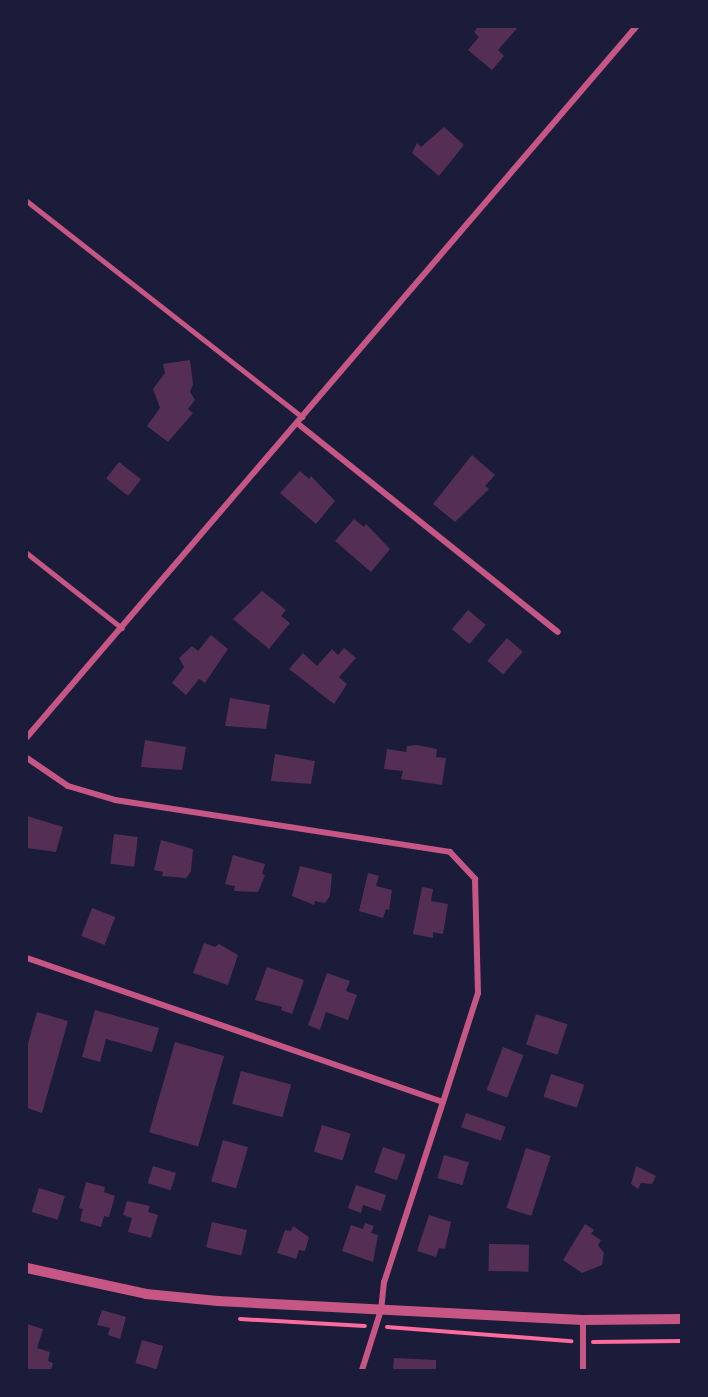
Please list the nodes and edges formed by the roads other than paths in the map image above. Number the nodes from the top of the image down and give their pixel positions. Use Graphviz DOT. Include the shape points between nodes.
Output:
graph roads {
  1 [pos="636,27"];
  2 [pos="27,201"];
  3 [pos="302,417"];
  4 [pos="297,423"];
  5 [pos="27,553"];
  6 [pos="122,628"];
  7 [pos="558,632"];
  8 [pos="27,737"];
  9 [pos="27,758"];
  10 [pos="27,958"];
  11 [pos="443,1102"];
  12 [pos="27,1268"];
  13 [pos="381,1310"];
  14 [pos="681,1319"];
  15 [pos="583,1320"];
  16 [pos="362,1370"];
  17 [pos="583,1370"];
  1 -- 3 [label="street"];
  2 -- 3 [label="lane"];
  3 -- 4 [label="street"];
  4 -- 6 [label="street"];
  4 -- 7 [label="street"];
  5 -- 6 [label="lane"];
  6 -- 8 [label="street"];
  9 -- 11 [label="street" via="68,786 115,800 450,852 475,879 478,993"];
  10 -- 11 [label="street"];
  11 -- 13 [label="street" via="384,1282"];
  12 -- 13 [label="street" via="146,1294"];
  13 -- 15 [label="street"];
  13 -- 16 [label="street"];
  14 -- 15 [label="street"];
  15 -- 17 [label="street"];
}
